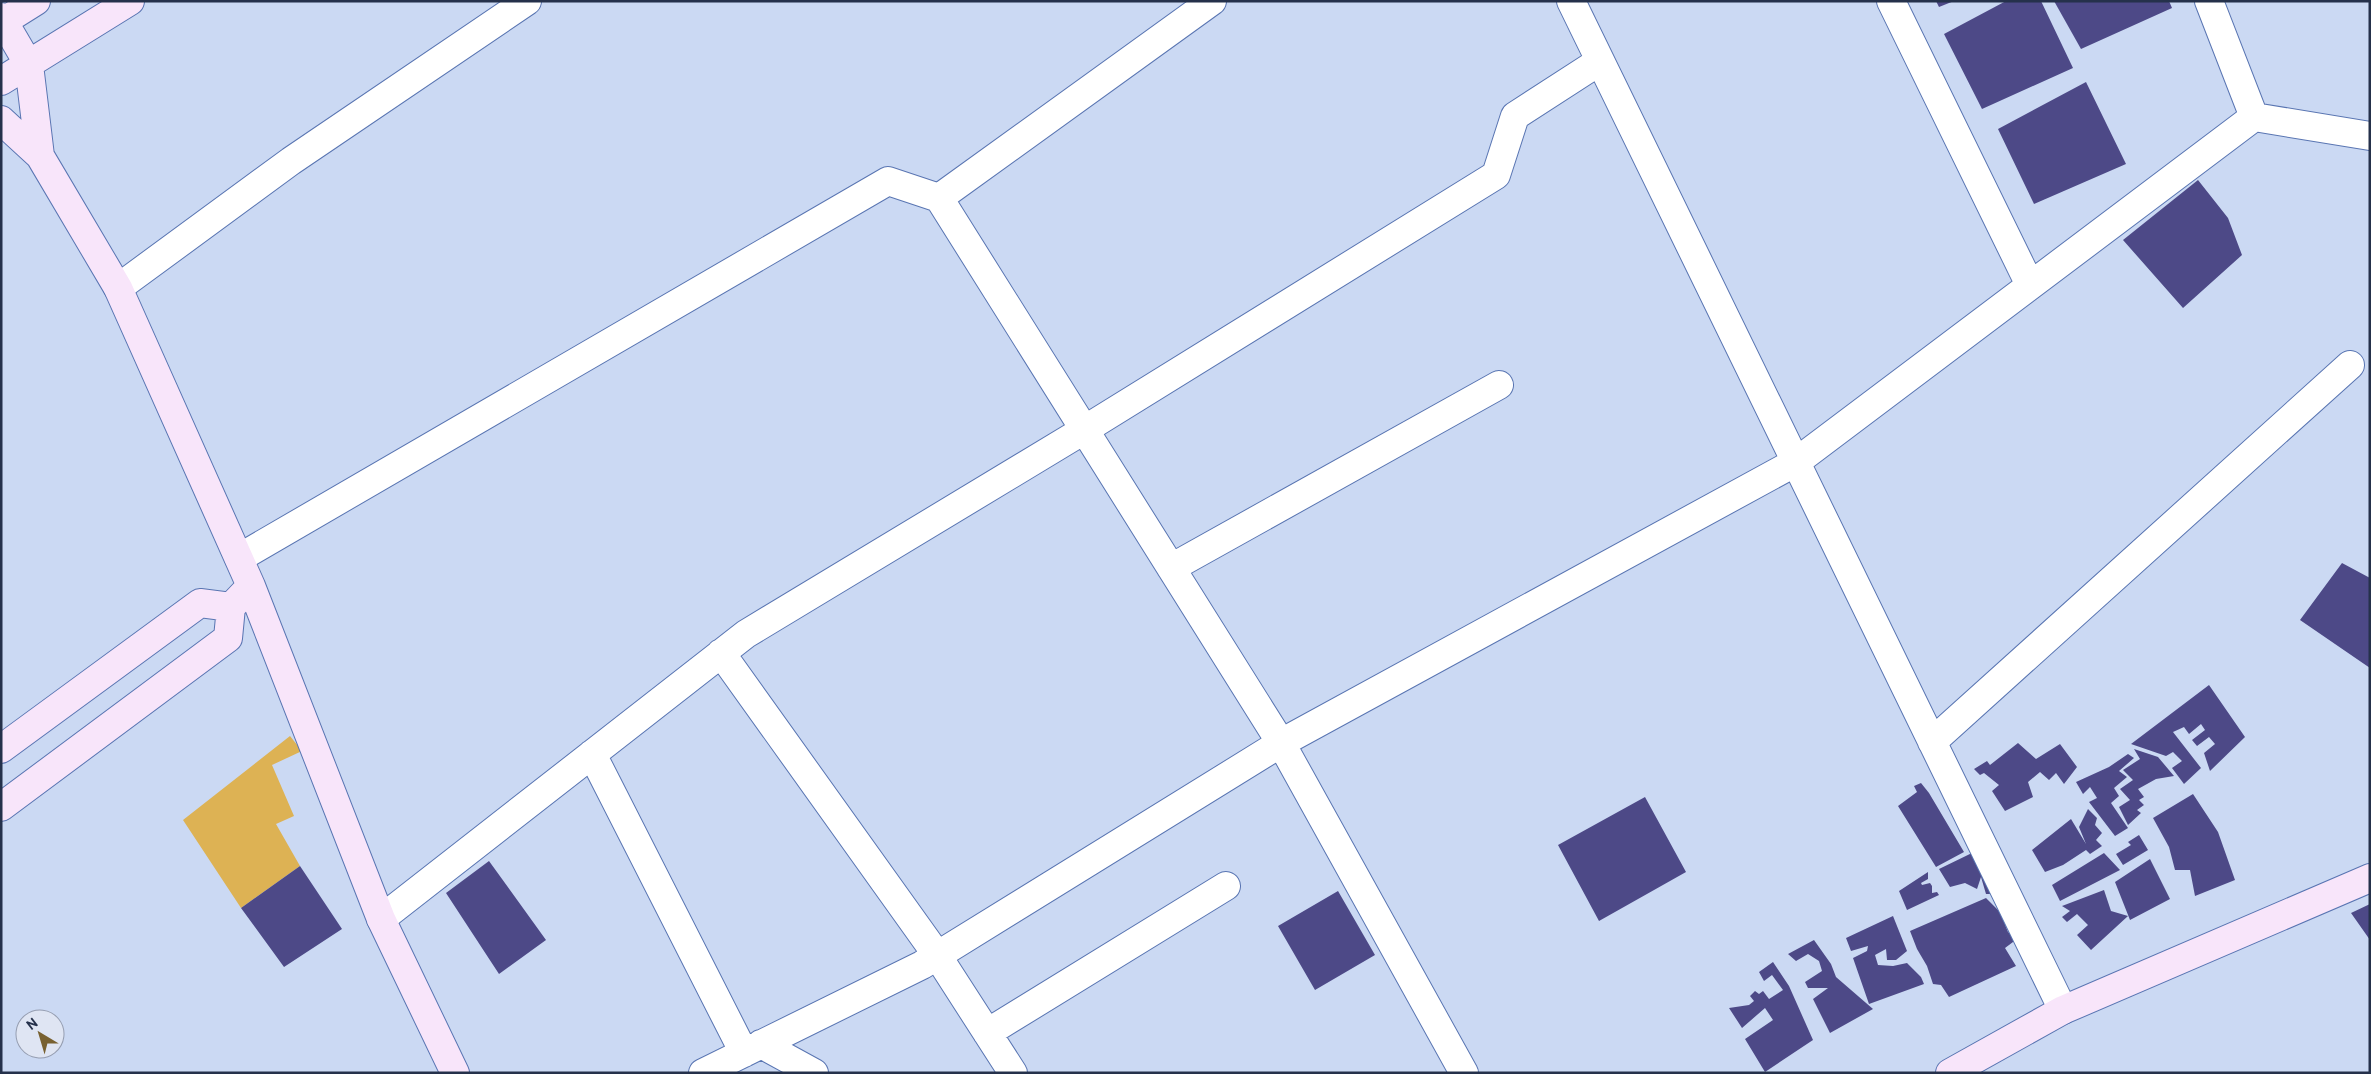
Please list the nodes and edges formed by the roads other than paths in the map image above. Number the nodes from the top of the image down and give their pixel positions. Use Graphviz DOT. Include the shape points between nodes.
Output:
graph roads {
  1 [pos="36,1"];
  2 [pos="130,1"];
  3 [pos="527,1"];
  4 [pos="1212,1"];
  5 [pos="1571,1"];
  6 [pos="1891,1"];
  7 [pos="2209,1"];
  8 [pos="2,20"];
  9 [pos="1600,61"];
  10 [pos="29,65"];
  11 [pos="1,82"];
  12 [pos="2254,116"];
  13 [pos="1,120"];
  14 [pos="2370,136"];
  15 [pos="40,156"];
  16 [pos="939,198"];
  17 [pos="2030,286"];
  18 [pos="118,288"];
  19 [pos="2350,365"];
  20 [pos="1499,385"];
  21 [pos="1084,430"];
  22 [pos="1796,462"];
  23 [pos="239,558"];
  24 [pos="1171,568"];
  25 [pos="251,586"];
  26 [pos="230,607"];
  27 [pos="721,653"];
  28 [pos="1932,742"];
  29 [pos="1281,743"];
  30 [pos="1,749"];
  31 [pos="592,754"];
  32 [pos="1,807"];
  33 [pos="2370,878"];
  34 [pos="1226,886"];
  35 [pos="381,918"];
  36 [pos="937,955"];
  37 [pos="2062,1010"];
  38 [pos="987,1033"];
  39 [pos="753,1048"];
  40 [pos="455,1073"];
  41 [pos="703,1073"];
  42 [pos="814,1073"];
  43 [pos="1013,1073"];
  44 [pos="1464,1073"];
  45 [pos="1950,1073"];
  1 -- 8 [label="street"];
  2 -- 10 [label="street"];
  3 -- 18 [label="street" via="291,161"];
  4 -- 16 [label="street"];
  5 -- 9 [label="street"];
  6 -- 17 [label="street"];
  7 -- 12 [label="street"];
  8 -- 10 [label="street"];
  9 -- 21 [label="street" via="1515,116 1496,175"];
  9 -- 22 [label="street"];
  10 -- 11 [label="street"];
  10 -- 15 [label="street"];
  12 -- 14 [label="street"];
  12 -- 17 [label="street"];
  13 -- 15 [label="street"];
  15 -- 18 [label="street"];
  16 -- 21 [label="street"];
  16 -- 23 [label="street" via="888,181"];
  17 -- 22 [label="street"];
  18 -- 23 [label="street"];
  19 -- 28 [label="street"];
  20 -- 24 [label="street"];
  21 -- 24 [label="street"];
  21 -- 27 [label="street" via="746,634"];
  22 -- 28 [label="street"];
  22 -- 29 [label="street"];
  23 -- 25 [label="street"];
  24 -- 29 [label="street"];
  25 -- 26 [label="street"];
  25 -- 35 [label="street"];
  26 -- 30 [label="street" via="200,603"];
  26 -- 32 [label="street" via="228,638"];
  27 -- 31 [label="street"];
  27 -- 36 [label="street"];
  28 -- 37 [label="street"];
  29 -- 36 [label="street"];
  29 -- 44 [label="street"];
  31 -- 35 [label="street"];
  31 -- 39 [label="street"];
  33 -- 37 [label="street"];
  34 -- 38 [label="street"];
  35 -- 40 [label="street"];
  36 -- 38 [label="street"];
  36 -- 39 [label="street"];
  37 -- 45 [label="street"];
  38 -- 43 [label="street"];
  39 -- 41 [label="street"];
  39 -- 42 [label="street"];
}
